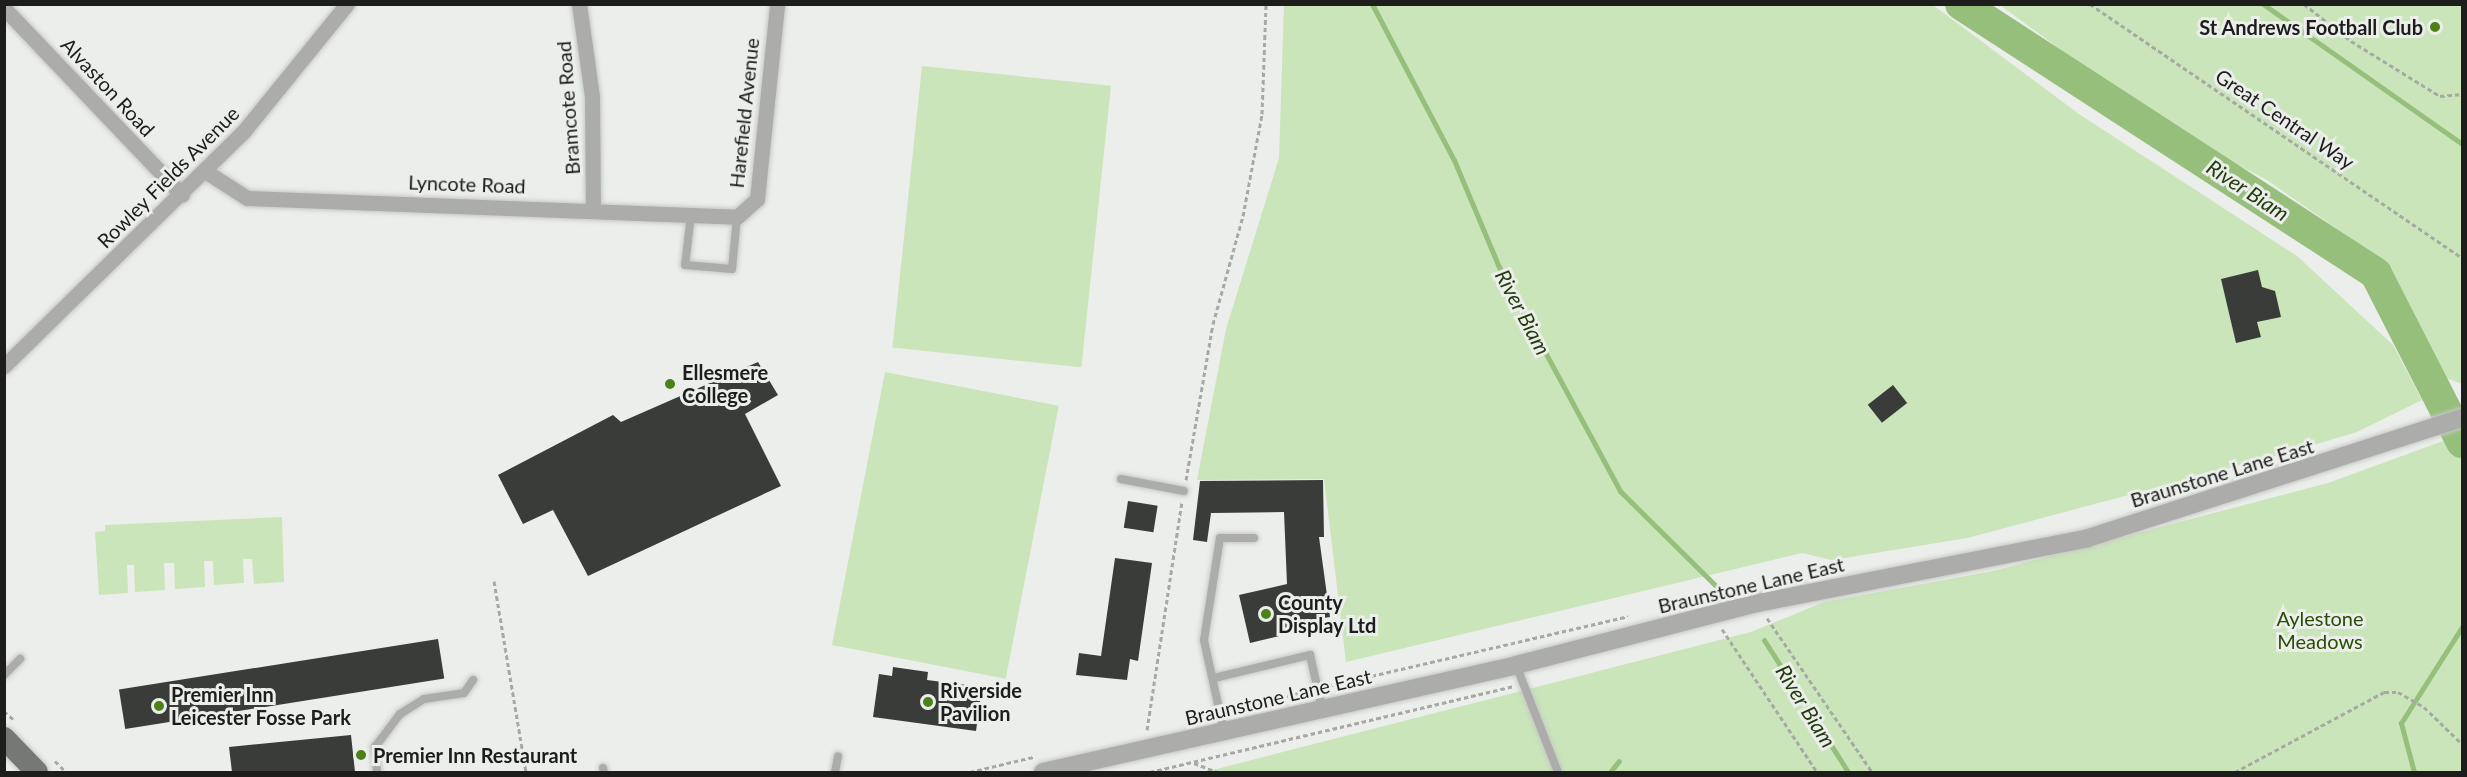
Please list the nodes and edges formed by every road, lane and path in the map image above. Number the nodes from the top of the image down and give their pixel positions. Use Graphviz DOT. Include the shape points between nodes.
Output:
graph roads {
  1 [pos="347,4"];
  2 [pos="579,4"];
  3 [pos="777,4"];
  4 [pos="1266,4"];
  5 [pos="2090,4"];
  6 [pos="2304,4"];
  7 [pos="4,8"];
  8 [pos="2463,94"];
  9 [pos="205,171"];
  10 [pos="182,195"];
  11 [pos="593,209"];
  12 [pos="691,215"];
  13 [pos="736,217"];
  14 [pos="2463,258"];
  15 [pos="4,366"];
  16 [pos="2463,418"];
  17 [pos="1121,479"];
  18 [pos="1184,491"];
  19 [pos="1254,538"];
  20 [pos="494,581"];
  21 [pos="1758,603"];
  22 [pos="1713,615"];
  23 [pos="20,659"];
  24 [pos="1516,665"];
  25 [pos="4,675"];
  26 [pos="1214,678"];
  27 [pos="473,680"];
  28 [pos="1322,708"];
  29 [pos="1147,730"];
  30 [pos="1225,733"];
  31 [pos="4,738"];
  32 [pos="2463,744"];
  33 [pos="838,756"];
  34 [pos="1194,763"];
  35 [pos="1067,770"];
  36 [pos="37,772"];
  37 [pos="377,772"];
  38 [pos="526,772"];
  39 [pos="835,772"];
  40 [pos="1043,772"];
  41 [pos="1218,772"];
  42 [pos="1558,772"];
  43 [pos="1817,772"];
  44 [pos="1872,772"];
  45 [pos="2235,772"];
  1 -- 9 [label="street, Rowley Fields Avenue" via="279,93"];
  2 -- 11 [label="street, Bramcote Road" via="592,97"];
  3 -- 13 [label="street, Harefield Avenue" via="757,199"];
  4 -- 18 [label="path" via="1262,114 1243,216 1213,324"];
  5 -- 14 [label="path, Great Central Way"];
  6 -- 8 [label="path" via="2351,41 2440,96"];
  7 -- 10 [label="street, Alvaston Road"];
  9 -- 10 [label="street, Rowley Fields Avenue"];
  9 -- 11 [label="street, Lyncote Road" via="247,198"];
  10 -- 15 [label="street, Rowley Fields Avenue"];
  11 -- 12 [label="street, Lyncote Road"];
  12 -- 13 [label="street, Lyncote Road"];
  12 -- 13 [label="lane" via="685,265 732,269"];
  16 -- 21 [label="street, Braunstone Lane East" via="2376,450 2088,538"];
  17 -- 18 [label="lane"];
  18 -- 29 [label="path"];
  19 -- 26 [label="lane" via="1220,538 1204,640"];
  20 -- 38 [label="path"];
  21 -- 22 [label="street, Braunstone Lane East"];
  21 -- 44 [label="path" via="1779,643"];
  22 -- 24 [label="street, Braunstone Lane East"];
  22 -- 43 [label="path"];
  23 -- 25 [label="lane"];
  24 -- 28 [label="street, Braunstone Lane East"];
  24 -- 42 [label="lane"];
  26 -- 28 [label="lane" via="1310,655"];
  26 -- 30 [label="lane"];
  27 -- 37 [label="lane" via="464,693 424,699 400,714 375,747"];
  28 -- 30 [label="street, Braunstone Lane East"];
  30 -- 35 [label="street, Braunstone Lane East"];
  31 -- 36 [label="main road"];
  32 -- 45 [label="path" via="2424,706 2406,695 2384,692"];
  33 -- 39 [label="lane"];
  34 -- 41 [label="path"];
  35 -- 40 [label="street, Braunstone Lane East"];
}
